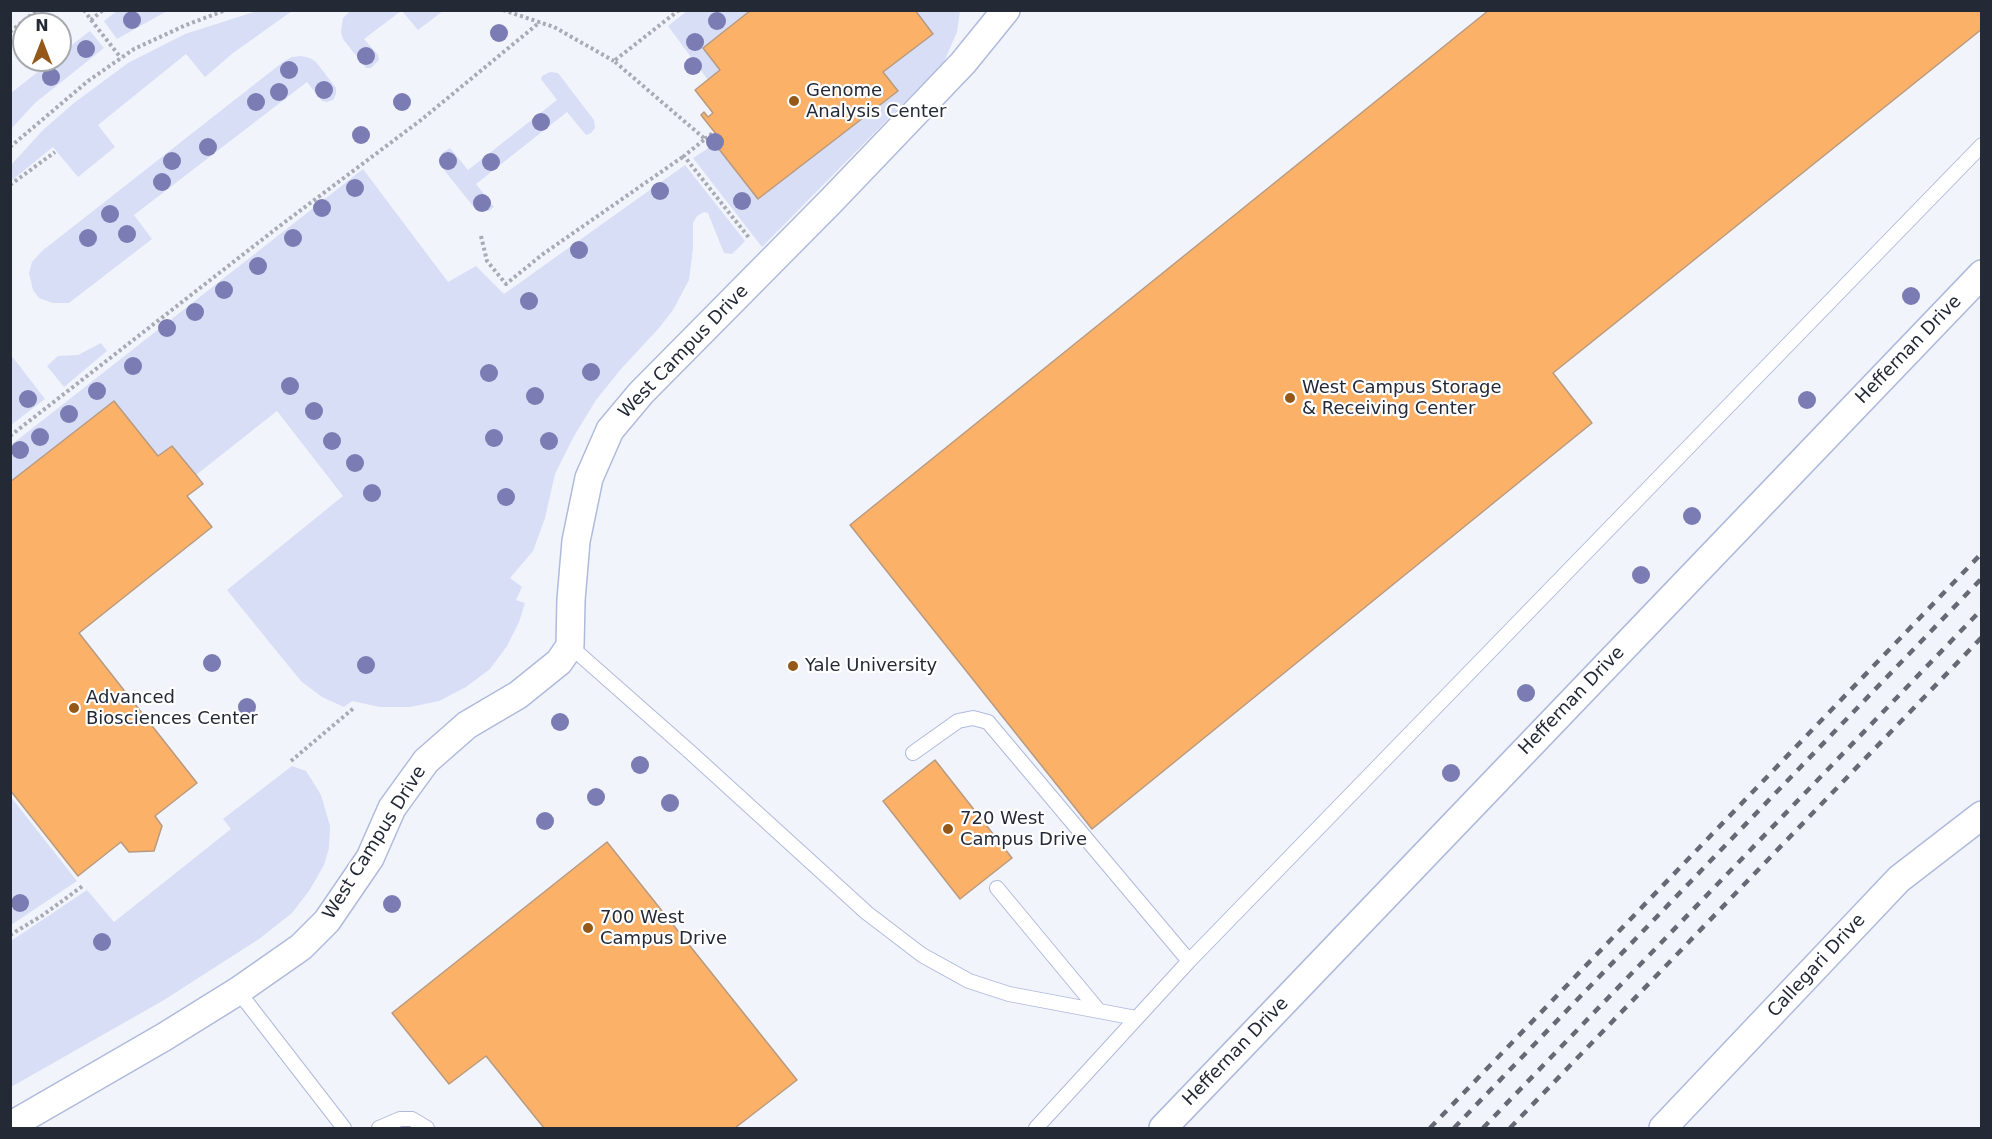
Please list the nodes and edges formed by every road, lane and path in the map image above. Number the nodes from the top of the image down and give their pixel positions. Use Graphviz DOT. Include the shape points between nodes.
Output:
graph roads {
  1 [pos="37,10"];
  2 [pos="84,10"];
  3 [pos="103,10"];
  4 [pos="226,10"];
  5 [pos="503,10"];
  6 [pos="679,10"];
  7 [pos="1006,10"];
  8 [pos="92,20"];
  9 [pos="540,22"];
  10 [pos="10,32"];
  11 [pos="122,58"];
  12 [pos="614,61"];
  13 [pos="714,132"];
  14 [pos="705,140"];
  15 [pos="1982,145"];
  16 [pos="10,147"];
  17 [pos="55,152"];
  18 [pos="684,156"];
  19 [pos="10,185"];
  20 [pos="745,233"];
  21 [pos="481,236"];
  22 [pos="1982,274"];
  23 [pos="10,436"];
  24 [pos="570,646"];
  25 [pos="355,707"];
  26 [pos="913,753"];
  27 [pos="291,760"];
  28 [pos="1982,815"];
  29 [pos="84,885"];
  30 [pos="997,888"];
  31 [pos="10,935"];
  32 [pos="1189,960"];
  33 [pos="238,991"];
  34 [pos="1099,1011"];
  35 [pos="1137,1018"];
  36 [pos="23,1124"];
  37 [pos="344,1128"];
  38 [pos="379,1128"];
  39 [pos="428,1128"];
  40 [pos="1036,1128"];
  41 [pos="1163,1128"];
  42 [pos="1663,1128"];
  1 -- 10 [label="path"];
  2 -- 8 [label="path"];
  3 -- 8 [label="path"];
  4 -- 11 [label="path" via="186,25"];
  5 -- 9 [label="path"];
  6 -- 12 [label="path"];
  7 -- 24 [label="street, West Campus Drive" via="963,63 641,393 610,430 589,478 576,541"];
  8 -- 11 [label="path"];
  9 -- 12 [label="path"];
  9 -- 23 [label="path" via="421,120"];
  11 -- 16 [label="path" via="87,81"];
  12 -- 14 [label="path"];
  13 -- 14 [label="path"];
  14 -- 18 [label="path"];
  15 -- 32 [label="lane"];
  17 -- 19 [label="path"];
  18 -- 20 [label="path"];
  18 -- 21 [label="path" via="543,254 506,285 487,261"];
  22 -- 41 [label="street, Heffernan Drive"];
  24 -- 33 [label="street, West Campus Drive" via="551,669 518,695 467,725 426,761 392,808 369,858 327,921 301,947"];
  24 -- 34 [label="lane" via="867,913 922,955 969,981 1009,994"];
  25 -- 27 [label="path"];
  26 -- 32 [label="lane" via="958,721 973,718 988,722"];
  28 -- 42 [label="street, Callegari Drive" via="1899,879"];
  29 -- 31 [label="path"];
  30 -- 34 [label="lane"];
  32 -- 35 [label="lane"];
  33 -- 36 [label="street, West Campus Drive"];
  33 -- 37 [label="lane"];
  34 -- 35 [label="lane"];
  35 -- 40 [label="lane"];
  38 -- 39 [label="lane" via="399,1119 412,1119"];
}
